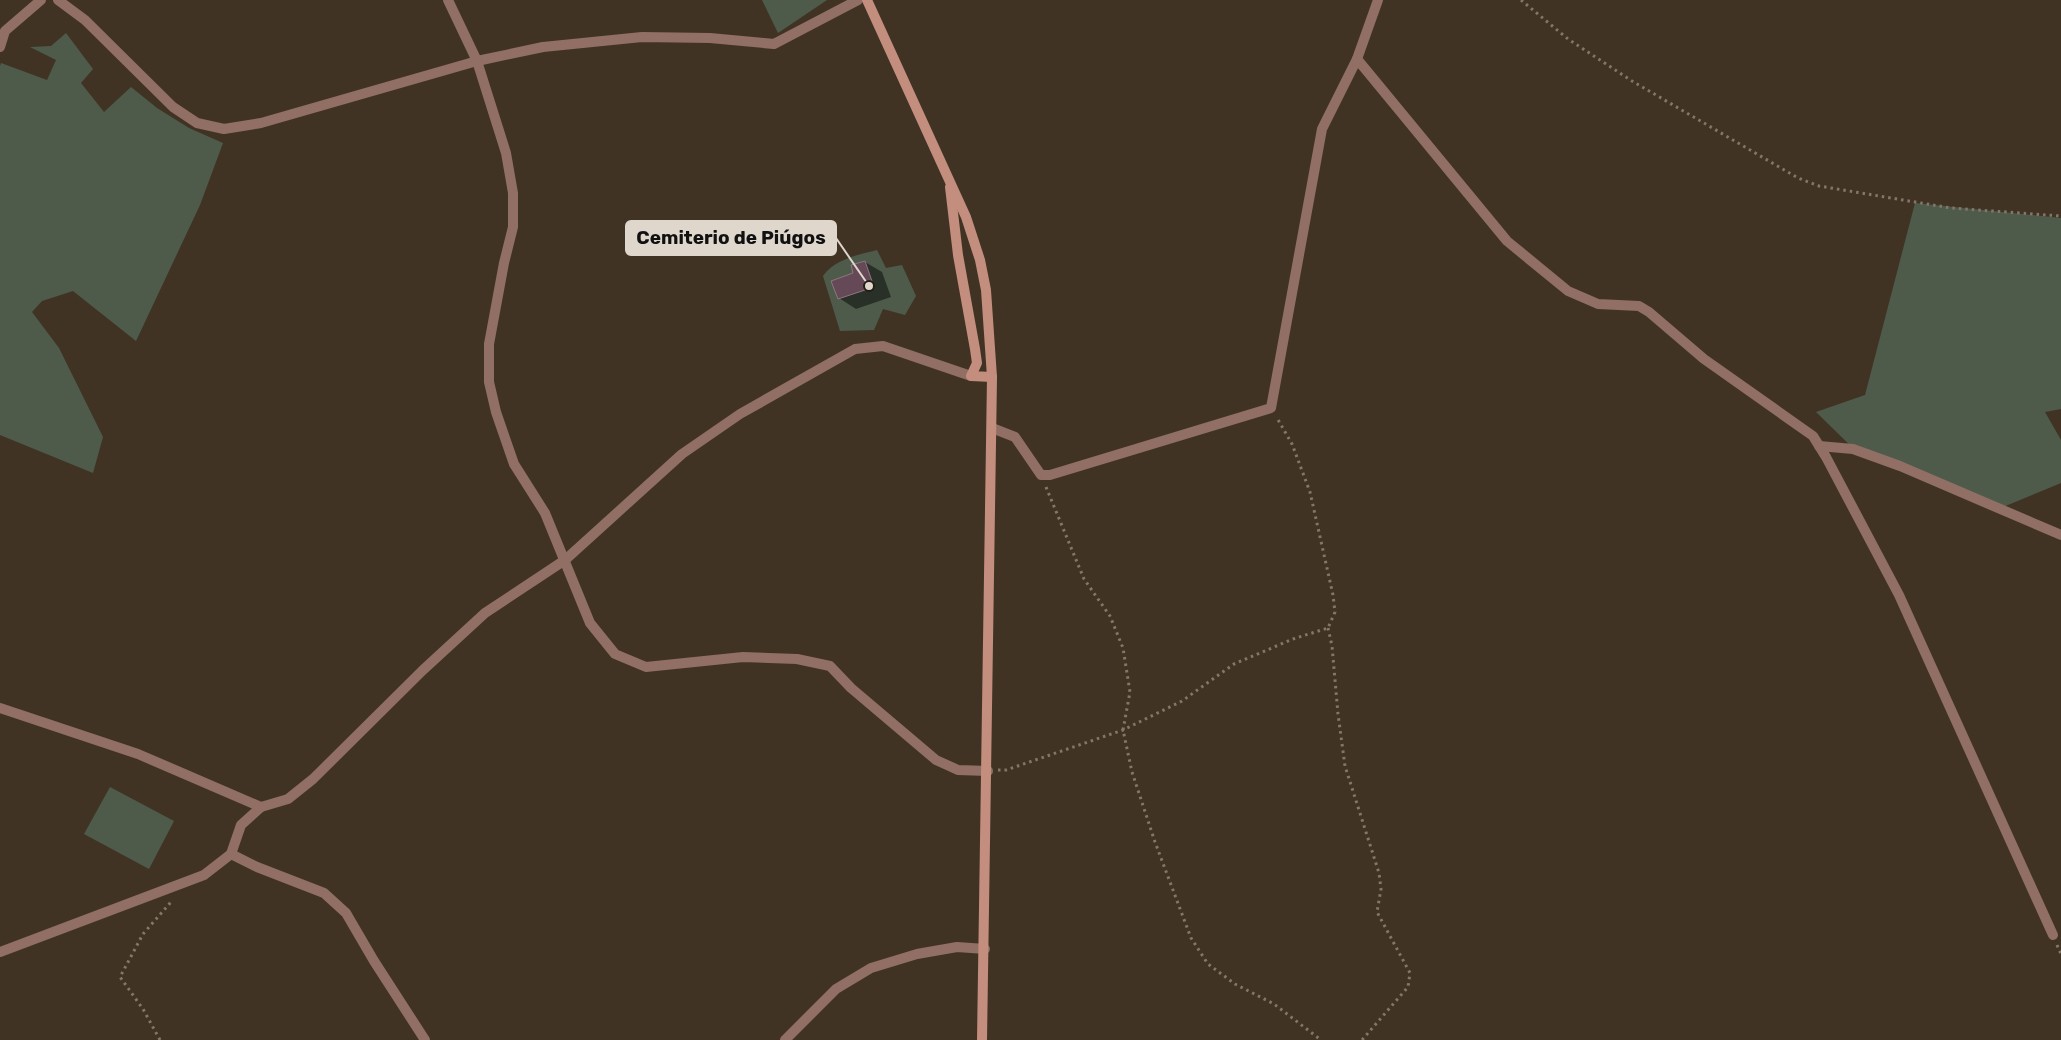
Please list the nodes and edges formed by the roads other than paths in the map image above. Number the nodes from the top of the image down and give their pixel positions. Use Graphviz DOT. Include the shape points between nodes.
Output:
graph roads {
  1 [pos="41,0"];
  2 [pos="58,0"];
  3 [pos="448,0"];
  4 [pos="858,0"];
  5 [pos="867,0"];
  6 [pos="1378,0"];
  7 [pos="2,31"];
  8 [pos="0,47"];
  9 [pos="1356,58"];
  10 [pos="476,61"];
  11 [pos="948,176"];
  12 [pos="970,376"];
  13 [pos="992,377"];
  14 [pos="992,428"];
  15 [pos="1819,446"];
  16 [pos="2061,535"];
  17 [pos="565,560"];
  18 [pos="0,708"];
  19 [pos="988,771"];
  20 [pos="262,807"];
  21 [pos="231,854"];
  22 [pos="2053,935"];
  23 [pos="985,949"];
  24 [pos="0,952"];
  25 [pos="425,1040"];
  26 [pos="785,1040"];
  27 [pos="982,1040"];
  1 -- 7 [label="street"];
  2 -- 10 [label="street" via="85,20 173,107 197,123 224,129 261,123"];
  3 -- 10 [label="street"];
  4 -- 10 [label="street" via="774,44 710,38 642,37 543,47"];
  5 -- 11 [label="main road"];
  6 -- 9 [label="street"];
  7 -- 8 [label="street"];
  9 -- 14 [label="street" via="1322,129 1271,408 1075,468 1041,475 1015,437"];
  9 -- 15 [label="street" via="1507,241 1568,291 1598,304 1639,306 1649,312 1704,358 1813,436"];
  10 -- 17 [label="street" via="506,153 513,193 513,227 489,344 489,382 514,464 545,512"];
  11 -- 12 [label="main road" via="977,363"];
  11 -- 13 [label="main road" via="966,217 982,268"];
  12 -- 13 [label="main road"];
  12 -- 17 [label="street" via="883,346 856,349 740,414 682,454"];
  13 -- 14 [label="main road"];
  14 -- 19 [label="main road"];
  15 -- 16 [label="street" via="1853,449 1900,466"];
  15 -- 22 [label="street" via="1899,595"];
  17 -- 19 [label="street" via="590,623 616,654 646,667 743,656 830,666 851,688 936,760 958,770"];
  17 -- 20 [label="street" via="485,613 313,779 288,799"];
  18 -- 20 [label="street" via="138,754"];
  19 -- 23 [label="main road"];
  20 -- 21 [label="street" via="241,825"];
  21 -- 24 [label="street" via="204,875"];
  21 -- 25 [label="street" via="324,893 346,913"];
  23 -- 26 [label="street" via="957,947 917,954 871,968 836,989"];
  23 -- 27 [label="main road"];
}
